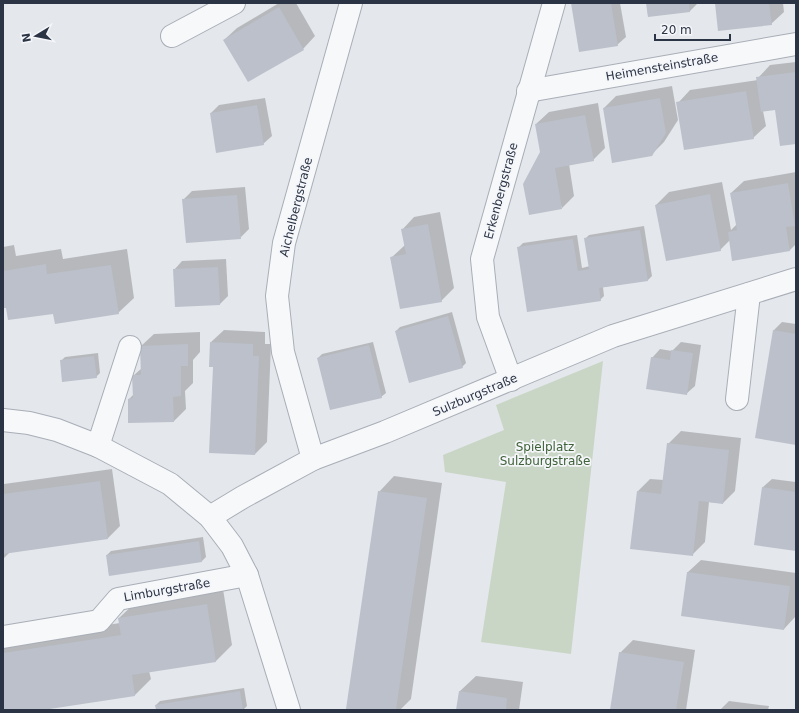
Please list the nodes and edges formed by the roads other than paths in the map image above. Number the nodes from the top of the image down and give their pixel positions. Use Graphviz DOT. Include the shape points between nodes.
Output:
graph roads {
  1 [pos="234,3"];
  2 [pos="351,3"];
  3 [pos="554,3"];
  4 [pos="172,36"];
  5 [pos="796,44"];
  6 [pos="528,91"];
  7 [pos="796,279"];
  8 [pos="749,294"];
  9 [pos="130,347"];
  10 [pos="510,380"];
  11 [pos="737,399"];
  12 [pos="3,420"];
  13 [pos="98,446"];
  14 [pos="313,459"];
  15 [pos="210,517"];
  16 [pos="246,575"];
  17 [pos="3,637"];
  18 [pos="289,710"];
  1 -- 4 [label="street"];
  2 -- 14 [label="street, Aichelbergstraße" via="284,243 277,296 283,352"];
  3 -- 6 [label="street, Erkenbergstraße"];
  5 -- 6 [label="street, Heimensteinstraße"];
  6 -- 10 [label="street, Erkenbergstraße" via="482,259 488,317"];
  7 -- 8 [label="street, Sulzburgstraße"];
  8 -- 10 [label="street, Sulzburgstraße" via="613,336"];
  8 -- 11 [label="street"];
  9 -- 13 [label="street"];
  10 -- 14 [label="street, Sulzburgstraße"];
  12 -- 13 [label="street" via="57,430"];
  13 -- 15 [label="street" via="170,484"];
  14 -- 15 [label="street, Sulzburgstraße"];
  15 -- 16 [label="street" via="232,546"];
  16 -- 17 [label="street, Limburgstraße" via="118,598 99,621"];
  16 -- 18 [label="street"];
}
